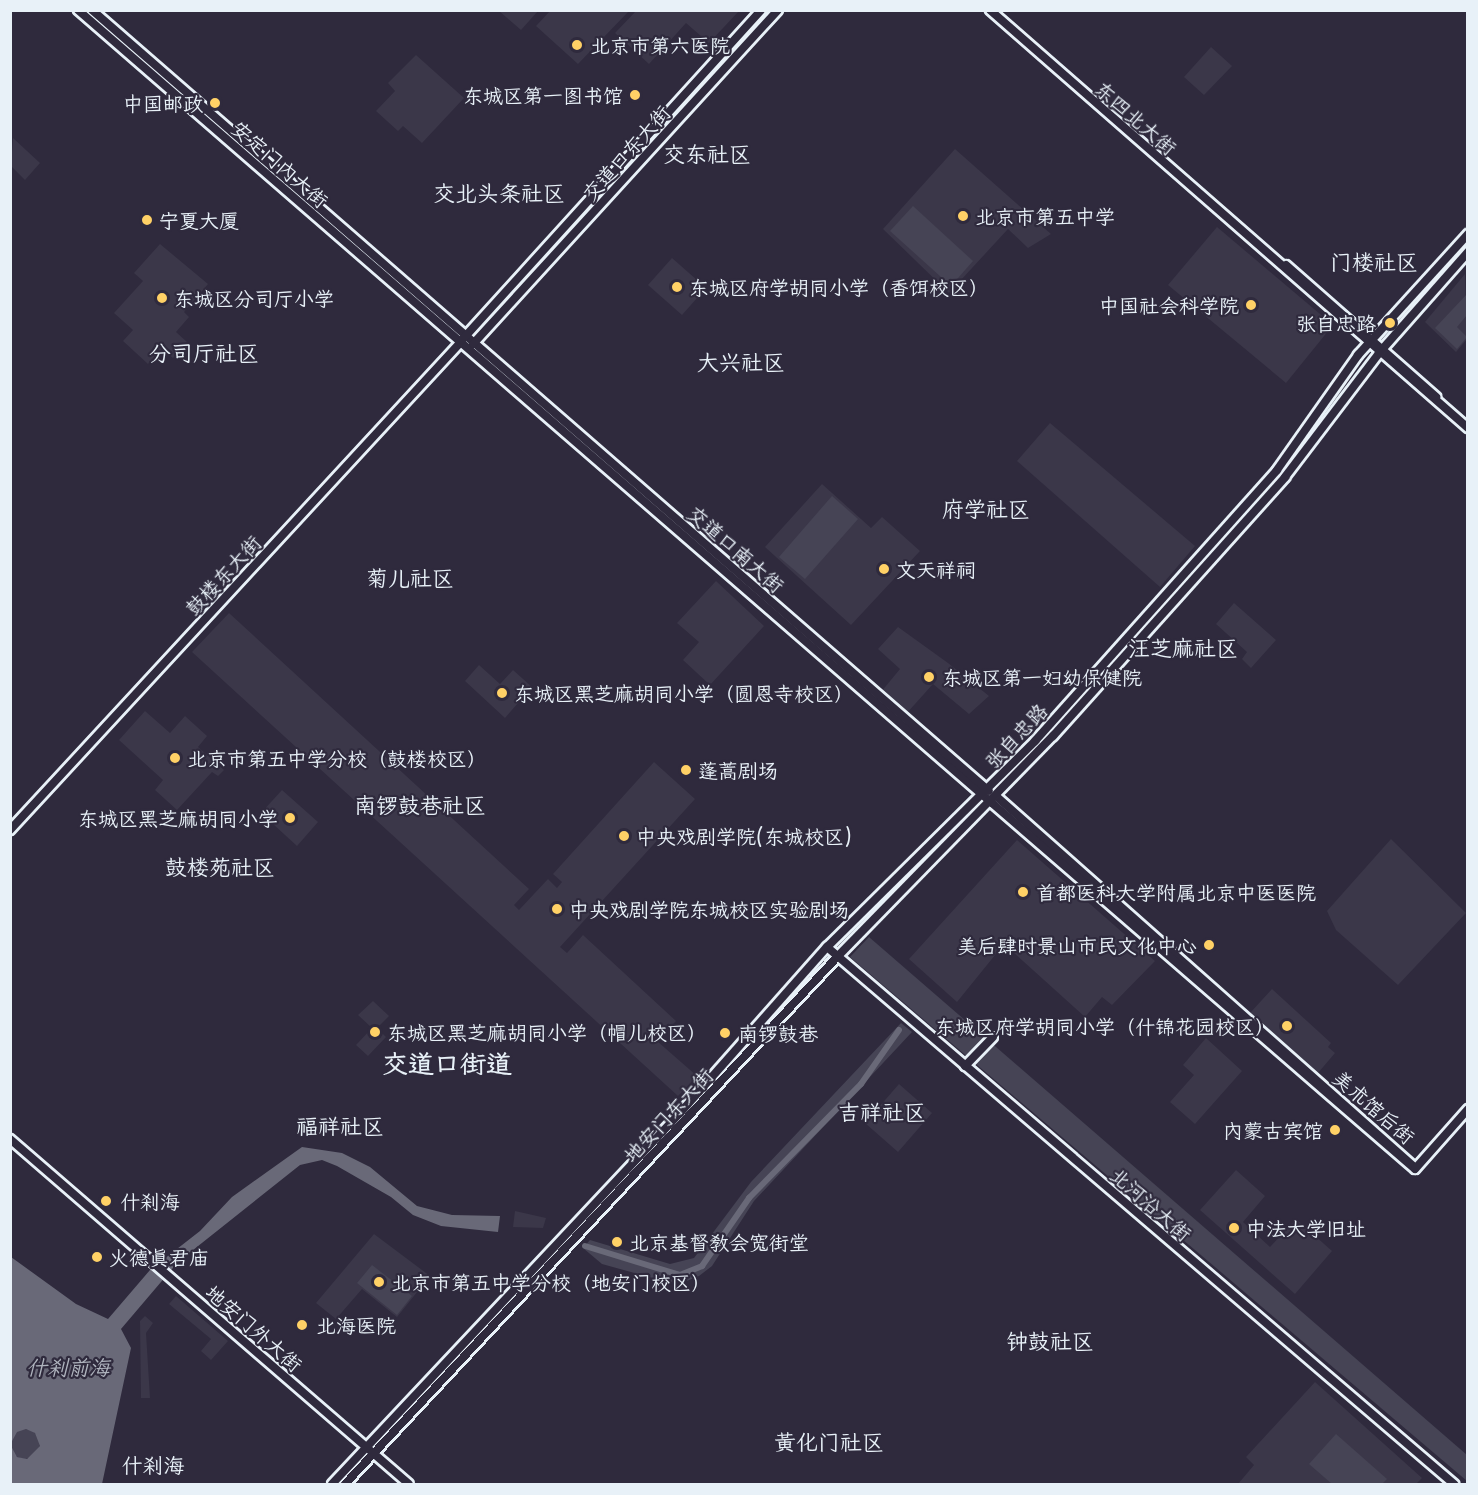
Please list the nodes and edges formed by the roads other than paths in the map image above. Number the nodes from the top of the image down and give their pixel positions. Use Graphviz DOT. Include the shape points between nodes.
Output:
graph roads {
  1 [pos="78,10"];
  2 [pos="92,10"];
  3 [pos="761,10"];
  4 [pos="778,10"];
  5 [pos="990,10"];
  6 [pos="1467,234"];
  7 [pos="1467,252"];
  8 [pos="462,340"];
  9 [pos="1371,341"];
  10 [pos="473,344"];
  11 [pos="1381,350"];
  12 [pos="1467,429"];
  13 [pos="983,790"];
  14 [pos="994,800"];
  15 [pos="10,830"];
  16 [pos="827,947"];
  17 [pos="838,956"];
  18 [pos="993,1037"];
  19 [pos="965,1066"];
  20 [pos="1467,1109"];
  21 [pos="10,1139"];
  22 [pos="370,1451"];
  23 [pos="332,1485"];
  24 [pos="345,1485"];
  25 [pos="409,1485"];
  26 [pos="1454,1485"];
  1 -- 8 [label="main road, 安定门内大街"];
  2 -- 8 [label="main road, 安定门内大街"];
  3 -- 8 [label="main road, 交道口东大街"];
  4 -- 10 [label="main road, 交道口东大街"];
  5 -- 9 [label="main road, 东四北大街"];
  6 -- 9 [label="main road, 张自忠路"];
  7 -- 11 [label="main road, 张自忠路"];
  8 -- 10 [label="main road, 交道口南大街"];
  8 -- 13 [label="main road, 交道口南大街"];
  8 -- 15 [label="main road, 鼓楼东大街"];
  9 -- 11 [label="main road, 东四北大街"];
  9 -- 13 [label="main road, 张自忠路" via="1277,470 1035,741 991,788"];
  10 -- 13 [label="main road, 交道口南大街"];
  11 -- 12 [label="main road, 东四北大街"];
  11 -- 14 [label="main road, 张自忠路" via="1285,477"];
  13 -- 14 [label="main road"];
  13 -- 16 [label="main road, 地安门东大街"];
  14 -- 17 [label="main road, 地安门东大街"];
  14 -- 20 [label="main road, 美术馆后街" via="1415,1168"];
  16 -- 17 [label="main road, 北河沿大街"];
  16 -- 22 [label="main road, 地安门东大街"];
  17 -- 19 [label="main road, 北河沿大街"];
  17 -- 22 [label="main road, 地安门东大街"];
  18 -- 19 [label="main road"];
  19 -- 26 [label="main road, 北河沿大街"];
  21 -- 22 [label="main road, 地安门外大街"];
  22 -- 23 [label="main road"];
  22 -- 24 [label="main road"];
  22 -- 25 [label="main road, 地安门外大街"];
}
